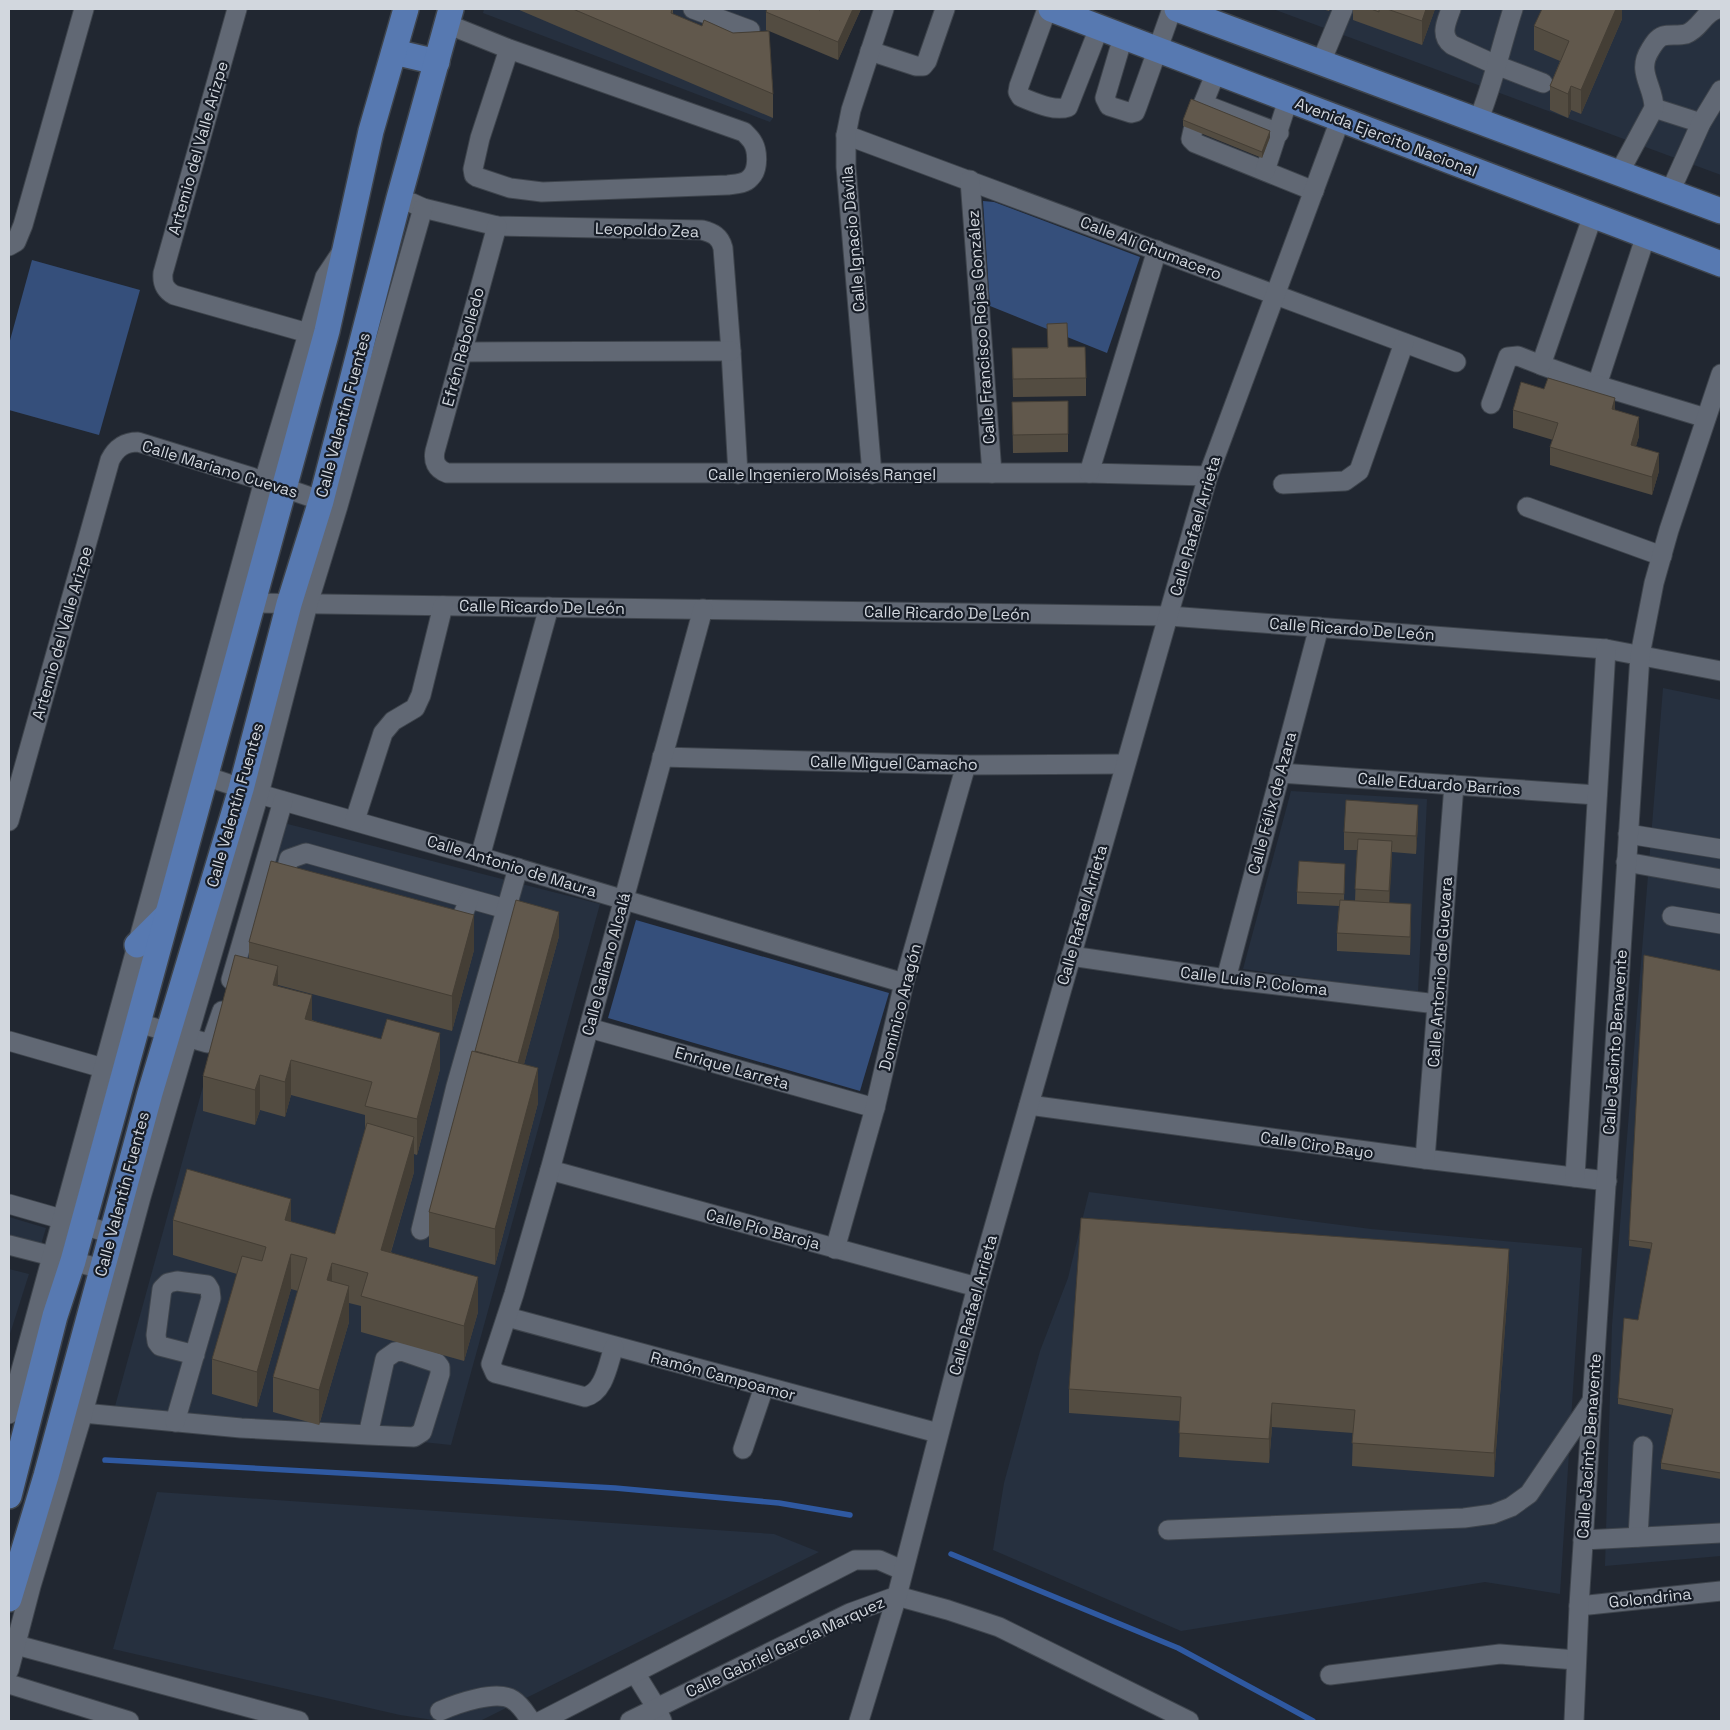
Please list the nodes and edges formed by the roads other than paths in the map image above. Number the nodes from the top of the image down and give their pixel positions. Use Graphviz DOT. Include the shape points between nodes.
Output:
graph roads {
  1 [pos="84,9"];
  2 [pos="238,9"];
  3 [pos="406,9"];
  4 [pos="693,9"];
  5 [pos="884,9"];
  6 [pos="945,9"];
  7 [pos="1049,9"];
  8 [pos="1172,9"];
  9 [pos="1177,9"];
  10 [pos="1343,9"];
  11 [pos="1451,9"];
  12 [pos="1513,9"];
  13 [pos="1718,9"];
  14 [pos="713,12"];
  15 [pos="449,16"];
  16 [pos="1099,28"];
  17 [pos="750,30"];
  18 [pos="1123,37"];
  19 [pos="509,49"];
  20 [pos="1158,50"];
  21 [pos="870,51"];
  22 [pos="394,52"];
  23 [pos="437,62"];
  24 [pos="1321,62"];
  25 [pos="1496,64"];
  26 [pos="1216,72"];
  27 [pos="1544,83"];
  28 [pos="1721,90"];
  29 [pos="1288,100"];
  30 [pos="1654,108"];
  31 [pos="1340,120"];
  32 [pos="1478,121"];
  33 [pos="1701,123"];
  34 [pos="1193,130"];
  35 [pos="1279,133"];
  36 [pos="846,135"];
  37 [pos="1265,171"];
  38 [pos="1619,173"];
  39 [pos="970,180"];
  40 [pos="1314,191"];
  41 [pos="1670,192"];
  42 [pos="399,198"];
  43 [pos="423,208"];
  44 [pos="1721,211"];
  45 [pos="1594,215"];
  46 [pos="497,226"];
  47 [pos="1646,235"];
  48 [pos="9,246"];
  49 [pos="346,246"];
  50 [pos="1157,250"];
  51 [pos="1721,264"];
  52 [pos="1276,294"];
  53 [pos="308,333"];
  54 [pos="1404,343"];
  55 [pos="462,352"];
  56 [pos="731,352"];
  57 [pos="1456,362"];
  58 [pos="1541,365"];
  59 [pos="1721,374"];
  60 [pos="1597,385"];
  61 [pos="1490,404"];
  62 [pos="1706,418"];
  63 [pos="119,446"];
  64 [pos="438,468"];
  65 [pos="1089,473"];
  66 [pos="738,474"];
  67 [pos="872,474"];
  68 [pos="992,474"];
  69 [pos="1208,476"];
  70 [pos="1283,484"];
  71 [pos="274,485"];
  72 [pos="329,503"];
  73 [pos="1527,507"];
  74 [pos="1662,556"];
  75 [pos="252,603"];
  76 [pos="299,604"];
  77 [pos="443,606"];
  78 [pos="549,607"];
  79 [pos="703,609"];
  80 [pos="1169,616"];
  81 [pos="1319,627"];
  82 [pos="1606,649"];
  83 [pos="1640,655"];
  84 [pos="1721,671"];
  85 [pos="662,757"];
  86 [pos="1125,764"];
  87 [pos="966,765"];
  88 [pos="1280,773"];
  89 [pos="205,776"];
  90 [pos="1454,785"];
  91 [pos="250,791"];
  92 [pos="1597,794"];
  93 [pos="283,801"];
  94 [pos="354,820"];
  95 [pos="9,821"];
  96 [pos="1628,834"];
  97 [pos="1721,849"];
  98 [pos="480,856"];
  99 [pos="1626,862"];
  100 [pos="518,868"];
  101 [pos="1721,878"];
  102 [pos="308,892"];
  103 [pos="469,899"];
  104 [pos="623,900"];
  105 [pos="506,909"];
  106 [pos="168,913"];
  107 [pos="1672,916"];
  108 [pos="1721,924"];
  109 [pos="426,925"];
  110 [pos="137,945"];
  111 [pos="1071,956"];
  112 [pos="1226,979"];
  113 [pos="904,983"];
  114 [pos="1437,1004"];
  115 [pos="138,1023"];
  116 [pos="589,1028"];
  117 [pos="178,1035"];
  118 [pos="9,1041"];
  119 [pos="103,1068"];
  120 [pos="1029,1105"];
  121 [pos="875,1108"];
  122 [pos="1425,1159"];
  123 [pos="550,1170"];
  124 [pos="1574,1177"];
  125 [pos="1606,1182"];
  126 [pos="9,1204"];
  127 [pos="73,1222"];
  128 [pos="421,1230"];
  129 [pos="121,1236"];
  130 [pos="9,1245"];
  131 [pos="835,1249"];
  132 [pos="62,1258"];
  133 [pos="111,1271"];
  134 [pos="977,1287"];
  135 [pos="507,1317"];
  136 [pos="614,1346"];
  137 [pos="195,1355"];
  138 [pos="764,1387"];
  139 [pos="1592,1400"];
  140 [pos="17,1410"];
  141 [pos="74,1419"];
  142 [pos="175,1422"];
  143 [pos="938,1434"];
  144 [pos="368,1435"];
  145 [pos="1643,1446"];
  146 [pos="743,1449"];
  147 [pos="9,1496"];
  148 [pos="1168,1530"];
  149 [pos="1721,1533"];
  150 [pos="1638,1537"];
  151 [pos="1583,1540"];
  152 [pos="902,1570"];
  153 [pos="16,1587"];
  154 [pos="1721,1591"];
  155 [pos="897,1596"];
  156 [pos="1579,1606"];
  157 [pos="12,1644"];
  158 [pos="1576,1660"];
  159 [pos="9,1670"];
  160 [pos="635,1673"];
  161 [pos="1330,1675"];
  162 [pos="9,1684"];
  163 [pos="440,1711"];
  164 [pos="659,1714"];
  165 [pos="129,1721"];
  166 [pos="299,1721"];
  167 [pos="531,1721"];
  168 [pos="541,1721"];
  169 [pos="630,1721"];
  170 [pos="859,1721"];
  171 [pos="1189,1721"];
  172 [pos="1574,1721"];
  1 -- 48 [label="street" via="24,225 19,237"];
  2 -- 53 [label="street, Artemio del Valle Arizpe" via="162,273 164,287 174,295"];
  3 -- 22 [label="main road, Calle Valentín Fuentes"];
  4 -- 14 [label="street"];
  5 -- 21 [label="street, Calle Ignacio Dávila"];
  6 -- 21 [label="street" via="923,66"];
  7 -- 16 [label="main road, Avenida Ejercito Nacional"];
  7 -- 16 [label="street" via="1018,86 1021,97 1046,106 1068,107"];
  8 -- 20 [label="street"];
  9 -- 24 [label="main road"];
  10 -- 24 [label="street"];
  11 -- 25 [label="street" via="1444,33 1447,41"];
  12 -- 25 [label="street"];
  13 -- 30 [label="street" via="1711,10 1695,29 1685,34 1661,37 1652,45 1645,57 1644,69"];
  14 -- 17 [label="street"];
  15 -- 19 [label="street"];
  15 -- 23 [label="main road, Calle Valentín Fuentes"];
  16 -- 18 [label="main road, Avenida Ejercito Nacional"];
  18 -- 20 [label="main road, Avenida Ejercito Nacional"];
  18 -- 20 [label="street" via="1105,98 1109,106 1135,112"];
  19 -- 19 [label="street" via="744,132 756,149 750,180 728,185 542,192 510,188 477,177 473,169 480,138"];
  20 -- 26 [label="main road, Avenida Ejercito Nacional"];
  21 -- 36 [label="street, Calle Ignacio Dávila"];
  22 -- 23 [label="main road"];
  22 -- 49 [label="main road, Calle Valentín Fuentes" via="371,131"];
  23 -- 42 [label="main road, Calle Valentín Fuentes"];
  24 -- 32 [label="main road"];
  25 -- 27 [label="street"];
  25 -- 32 [label="street"];
  26 -- 29 [label="main road, Avenida Ejercito Nacional"];
  26 -- 35 [label="street" via="1202,107"];
  28 -- 33 [label="street"];
  29 -- 31 [label="main road, Avenida Ejercito Nacional"];
  29 -- 35 [label="street"];
  30 -- 33 [label="street"];
  30 -- 38 [label="street"];
  31 -- 40 [label="street, Calle Rafael Arrieta"];
  31 -- 45 [label="main road, Avenida Ejercito Nacional"];
  32 -- 38 [label="main road"];
  33 -- 41 [label="street"];
  34 -- 37 [label="street" via="1191,139 1195,143 1229,150"];
  35 -- 37 [label="street"];
  36 -- 39 [label="street, Calle Alí Chumacero"];
  36 -- 67 [label="street, Calle Ignacio Dávila"];
  37 -- 40 [label="street"];
  38 -- 41 [label="main road"];
  39 -- 50 [label="street, Calle Alí Chumacero"];
  39 -- 68 [label="street, Calle Francisco Rojas González"];
  40 -- 52 [label="street, Calle Rafael Arrieta"];
  41 -- 44 [label="main road"];
  42 -- 43 [label="street, Leopoldo Zea"];
  42 -- 72 [label="main road, Calle Valentín Fuentes"];
  43 -- 46 [label="street, Leopoldo Zea"];
  43 -- 72 [label="street"];
  45 -- 47 [label="main road, Avenida Ejercito Nacional"];
  45 -- 58 [label="street"];
  46 -- 55 [label="street, Efrén Rebolledo"];
  46 -- 56 [label="street, Leopoldo Zea" via="702,230 715,234 723,248"];
  47 -- 51 [label="main road, Avenida Ejercito Nacional"];
  47 -- 60 [label="street"];
  49 -- 53 [label="street" via="325,277"];
  49 -- 71 [label="main road, Calle Valentín Fuentes" via="327,331"];
  50 -- 52 [label="street, Calle Alí Chumacero"];
  50 -- 65 [label="street"];
  52 -- 54 [label="street, Calle Alí Chumacero"];
  52 -- 69 [label="street, Calle Rafael Arrieta"];
  53 -- 71 [label="street"];
  54 -- 57 [label="street, Calle Alí Chumacero"];
  54 -- 70 [label="street" via="1359,471 1345,481"];
  55 -- 56 [label="street"];
  55 -- 64 [label="street, Efrén Rebolledo" via="435,451"];
  56 -- 66 [label="street, Leopoldo Zea"];
  58 -- 60 [label="street"];
  58 -- 61 [label="street" via="1518,356 1508,357"];
  59 -- 62 [label="street, Calle Jacinto Benavente"];
  60 -- 62 [label="street"];
  62 -- 74 [label="street, Calle Jacinto Benavente"];
  63 -- 71 [label="street, Calle Mariano Cuevas" via="138,442"];
  63 -- 95 [label="street, Artemio del Valle Arizpe" via="110,460"];
  64 -- 66 [label="street, Calle Ingeniero Moisés Rangel" via="450,474"];
  65 -- 68 [label="street, Calle Ingeniero Moisés Rangel"];
  65 -- 69 [label="street, Calle Ingeniero Moisés Rangel"];
  66 -- 67 [label="street, Calle Ingeniero Moisés Rangel"];
  67 -- 68 [label="street, Calle Ingeniero Moisés Rangel"];
  69 -- 80 [label="street, Calle Rafael Arrieta"];
  71 -- 72 [label="street, Calle Mariano Cuevas"];
  71 -- 75 [label="main road, Calle Valentín Fuentes"];
  71 -- 110 [label="street"];
  72 -- 76 [label="main road, Calle Valentín Fuentes"];
  73 -- 74 [label="street"];
  74 -- 83 [label="street, Calle Jacinto Benavente"];
  75 -- 76 [label="street, Calle Ricardo De León"];
  75 -- 89 [label="main road, Calle Valentín Fuentes"];
  76 -- 77 [label="street, Calle Ricardo De León"];
  76 -- 91 [label="main road, Calle Valentín Fuentes"];
  77 -- 78 [label="street, Calle Ricardo De León"];
  77 -- 94 [label="street" via="421,695 415,708 393,721 382,733"];
  78 -- 79 [label="street, Calle Ricardo De León"];
  78 -- 98 [label="street"];
  79 -- 80 [label="street, Calle Ricardo De León"];
  79 -- 85 [label="street, Calle Galiano Alcalá"];
  80 -- 81 [label="street, Calle Ricardo De León"];
  80 -- 86 [label="street, Calle Rafael Arrieta"];
  81 -- 82 [label="street, Calle Ricardo De León"];
  81 -- 88 [label="street, Calle Félix de Azara"];
  82 -- 83 [label="street, Calle Ricardo De León"];
  82 -- 92 [label="street"];
  83 -- 84 [label="street, Calle Ricardo De León"];
  83 -- 96 [label="street, Calle Jacinto Benavente"];
  85 -- 87 [label="street, Calle Miguel Camacho"];
  85 -- 104 [label="street, Calle Galiano Alcalá"];
  86 -- 87 [label="street, Calle Miguel Camacho"];
  86 -- 111 [label="street, Calle Rafael Arrieta"];
  87 -- 113 [label="street, Dominico Aragón"];
  88 -- 90 [label="street, Calle Eduardo Barrios"];
  88 -- 112 [label="street, Calle Félix de Azara"];
  89 -- 91 [label="street, Calle Antonio de Maura"];
  89 -- 106 [label="main road, Calle Valentín Fuentes"];
  90 -- 92 [label="street, Calle Eduardo Barrios"];
  90 -- 114 [label="street, Calle Antonio de Guevara"];
  91 -- 93 [label="street, Calle Antonio de Maura"];
  91 -- 117 [label="main road, Calle Valentín Fuentes"];
  92 -- 124 [label="street"];
  93 -- 94 [label="street, Calle Antonio de Maura"];
  93 -- 117 [label="street" via="213,1037 207,1043"];
  94 -- 98 [label="street, Calle Antonio de Maura"];
  96 -- 97 [label="street"];
  96 -- 99 [label="street, Calle Jacinto Benavente"];
  98 -- 100 [label="street, Calle Antonio de Maura"];
  99 -- 101 [label="street"];
  99 -- 125 [label="street, Calle Jacinto Benavente"];
  100 -- 104 [label="street, Calle Antonio de Maura"];
  100 -- 105 [label="street"];
  102 -- 103 [label="street" via="290,886 285,877 289,859 306,853"];
  103 -- 105 [label="street"];
  103 -- 109 [label="street" via="455,925 446,929"];
  104 -- 113 [label="street, Calle Antonio de Maura"];
  104 -- 116 [label="street, Calle Galiano Alcalá"];
  105 -- 128 [label="street" via="456,1086"];
  106 -- 110 [label="main road"];
  106 -- 115 [label="main road, Calle Valentín Fuentes"];
  107 -- 108 [label="street"];
  110 -- 119 [label="street"];
  111 -- 112 [label="street, Calle Luis P. Coloma"];
  111 -- 120 [label="street, Calle Rafael Arrieta"];
  112 -- 114 [label="street, Calle Luis P. Coloma"];
  113 -- 121 [label="street, Dominico Aragón"];
  114 -- 122 [label="street, Calle Antonio de Guevara"];
  115 -- 117 [label="street"];
  115 -- 127 [label="main road, Calle Valentín Fuentes"];
  116 -- 121 [label="street, Enrique Larreta"];
  116 -- 123 [label="street, Calle Galiano Alcalá"];
  117 -- 129 [label="main road, Calle Valentín Fuentes"];
  118 -- 119 [label="street"];
  119 -- 127 [label="street"];
  120 -- 122 [label="street, Calle Ciro Bayo"];
  120 -- 134 [label="street, Calle Rafael Arrieta"];
  121 -- 131 [label="street, Dominico Aragón"];
  122 -- 124 [label="street, Calle Ciro Bayo"];
  123 -- 131 [label="street, Calle Pío Baroja"];
  123 -- 135 [label="street, Calle Galiano Alcalá"];
  124 -- 125 [label="street, Calle Ciro Bayo"];
  125 -- 139 [label="street, Calle Jacinto Benavente"];
  126 -- 127 [label="street"];
  127 -- 129 [label="street"];
  127 -- 132 [label="main road, Calle Valentín Fuentes"];
  129 -- 133 [label="main road, Calle Valentín Fuentes"];
  130 -- 132 [label="street"];
  131 -- 134 [label="street, Calle Pío Baroja"];
  132 -- 133 [label="street"];
  132 -- 140 [label="main road, Calle Valentín Fuentes" via="55,1316"];
  133 -- 141 [label="main road, Calle Valentín Fuentes"];
  134 -- 143 [label="street, Calle Rafael Arrieta"];
  135 -- 136 [label="street, Ramón Campoamor"];
  135 -- 136 [label="street, Calle Galiano Alcalá" via="491,1364 495,1373 585,1397 600,1387"];
  136 -- 138 [label="street, Ramón Campoamor"];
  137 -- 142 [label="street"];
  138 -- 143 [label="street, Ramón Campoamor"];
  138 -- 146 [label="street"];
  139 -- 148 [label="street" via="1529,1494 1511,1507 1493,1514 1464,1518"];
  139 -- 151 [label="street, Calle Jacinto Benavente"];
  140 -- 147 [label="main road, Calle Valentín Fuentes" via="16,1468"];
  141 -- 142 [label="street"];
  141 -- 153 [label="main road, Calle Valentín Fuentes" via="56,1476 29,1526"];
  142 -- 144 [label="street"];
  143 -- 152 [label="street, Calle Rafael Arrieta"];
  144 -- 144 [label="street" via="420,1435 440,1374 437,1363 402,1350 385,1359"];
  145 -- 150 [label="street"];
  149 -- 150 [label="street"];
  150 -- 151 [label="street"];
  151 -- 156 [label="street, Calle Jacinto Benavente"];
  152 -- 155 [label="street, Calle Rafael Arrieta"];
  152 -- 160 [label="street" via="879,1560 855,1560"];
  153 -- 157 [label="street"];
  154 -- 156 [label="street, Golondrina"];
  155 -- 164 [label="street, Calle Gabriel García Marquez" via="850,1613"];
  155 -- 170 [label="street, Calle Rafael Arrieta"];
  155 -- 171 [label="street, Calle Gabriel García Marquez" via="999,1627"];
  156 -- 158 [label="street, Calle Jacinto Benavente"];
  157 -- 159 [label="street"];
  157 -- 166 [label="street"];
  158 -- 161 [label="street" via="1500,1654"];
  158 -- 172 [label="street, Calle Jacinto Benavente"];
  160 -- 164 [label="street"];
  160 -- 168 [label="street"];
  162 -- 165 [label="street"];
  163 -- 167 [label="street" via="497,1696 513,1699"];
  164 -- 169 [label="street, Calle Gabriel García Marquez"];
}
